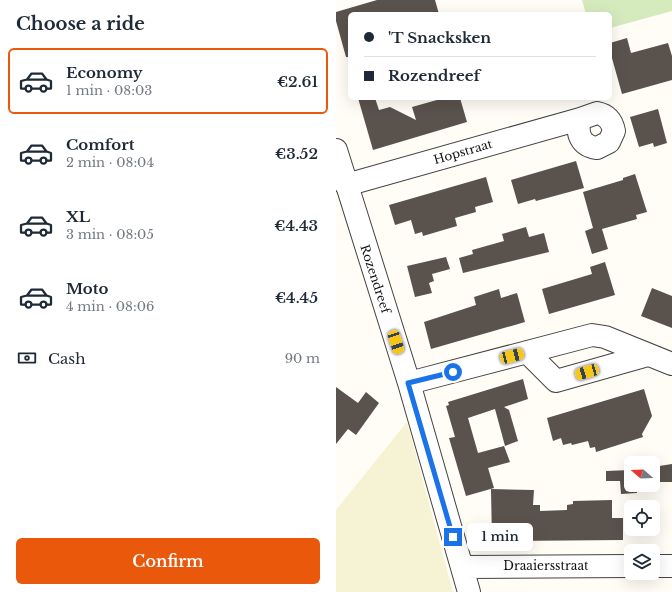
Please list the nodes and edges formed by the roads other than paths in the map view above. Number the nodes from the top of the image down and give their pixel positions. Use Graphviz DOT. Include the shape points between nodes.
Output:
graph roads {
  1 [pos="580,120"];
  2 [pos="336,150"];
  3 [pos="346,185"];
  4 [pos="527,352"];
  5 [pos="648,355"];
  6 [pos="672,364"];
  7 [pos="408,383"];
  8 [pos="624,566"];
  9 [pos="660,566"];
  10 [pos="672,566"];
  11 [pos="462,567"];
  12 [pos="469,592"];
  1 -- 3 [label="street, Hopstraat"];
  2 -- 3 [label="street, Rozendreef"];
  3 -- 7 [label="street, Rozendreef"];
  4 -- 5 [label="street" via="592,335 605,337"];
  4 -- 5 [label="street" via="556,381"];
  4 -- 7 [label="street"];
  5 -- 6 [label="street"];
  7 -- 11 [label="street, Rozendreef"];
  8 -- 11 [label="street, Draaiersstraat"];
  9 -- 10 [label="street"];
  11 -- 12 [label="street, Rozendreef"];
}
